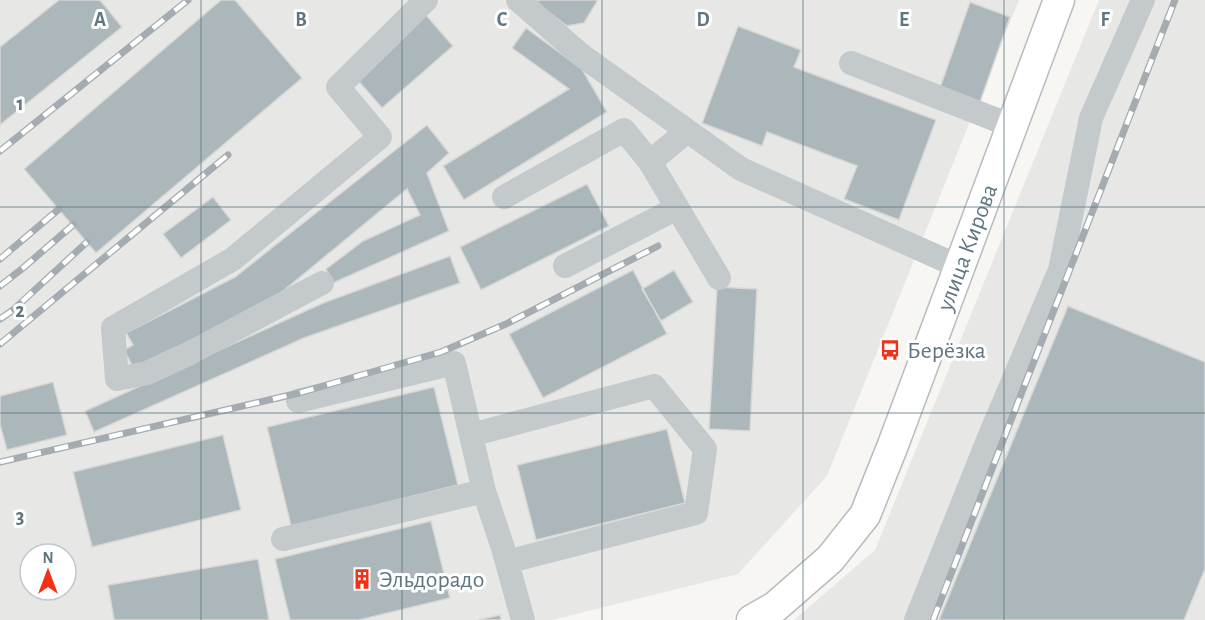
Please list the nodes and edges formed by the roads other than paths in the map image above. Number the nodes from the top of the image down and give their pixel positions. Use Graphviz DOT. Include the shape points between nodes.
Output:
graph roads {
  1 [pos="426,0"];
  2 [pos="518,0"];
  3 [pos="1143,0"];
  4 [pos="1056,1"];
  5 [pos="851,63"];
  6 [pos="1012,126"];
  7 [pos="687,130"];
  8 [pos="650,162"];
  9 [pos="504,197"];
  10 [pos="677,208"];
  11 [pos="565,266"];
  12 [pos="960,267"];
  13 [pos="719,278"];
  14 [pos="322,283"];
  15 [pos="298,401"];
  16 [pos="471,435"];
  17 [pos="484,491"];
  18 [pos="283,539"];
  19 [pos="507,562"];
  20 [pos="523,620"];
  21 [pos="752,620"];
  22 [pos="916,620"];
  1 -- 14 [label="lane" via="338,87 380,137 233,259 113,328 117,380 147,373 190,353"];
  2 -- 7 [label="lane" via="581,55"];
  3 -- 22 [label="lane" via="1091,118 1060,270"];
  4 -- 6 [label="main road, улица Кирова"];
  5 -- 6 [label="lane"];
  6 -- 12 [label="main road, улица Кирова"];
  7 -- 8 [label="lane"];
  7 -- 12 [label="lane" via="741,169"];
  8 -- 9 [label="lane" via="624,130"];
  8 -- 10 [label="lane"];
  10 -- 11 [label="lane"];
  10 -- 13 [label="lane"];
  12 -- 21 [label="main road, улица Кирова" via="865,515 830,559 775,607"];
  15 -- 16 [label="lane" via="454,363"];
  16 -- 17 [label="lane"];
  16 -- 19 [label="lane" via="654,386 705,449 696,513"];
  17 -- 18 [label="lane"];
  17 -- 19 [label="lane"];
  19 -- 20 [label="lane"];
}
